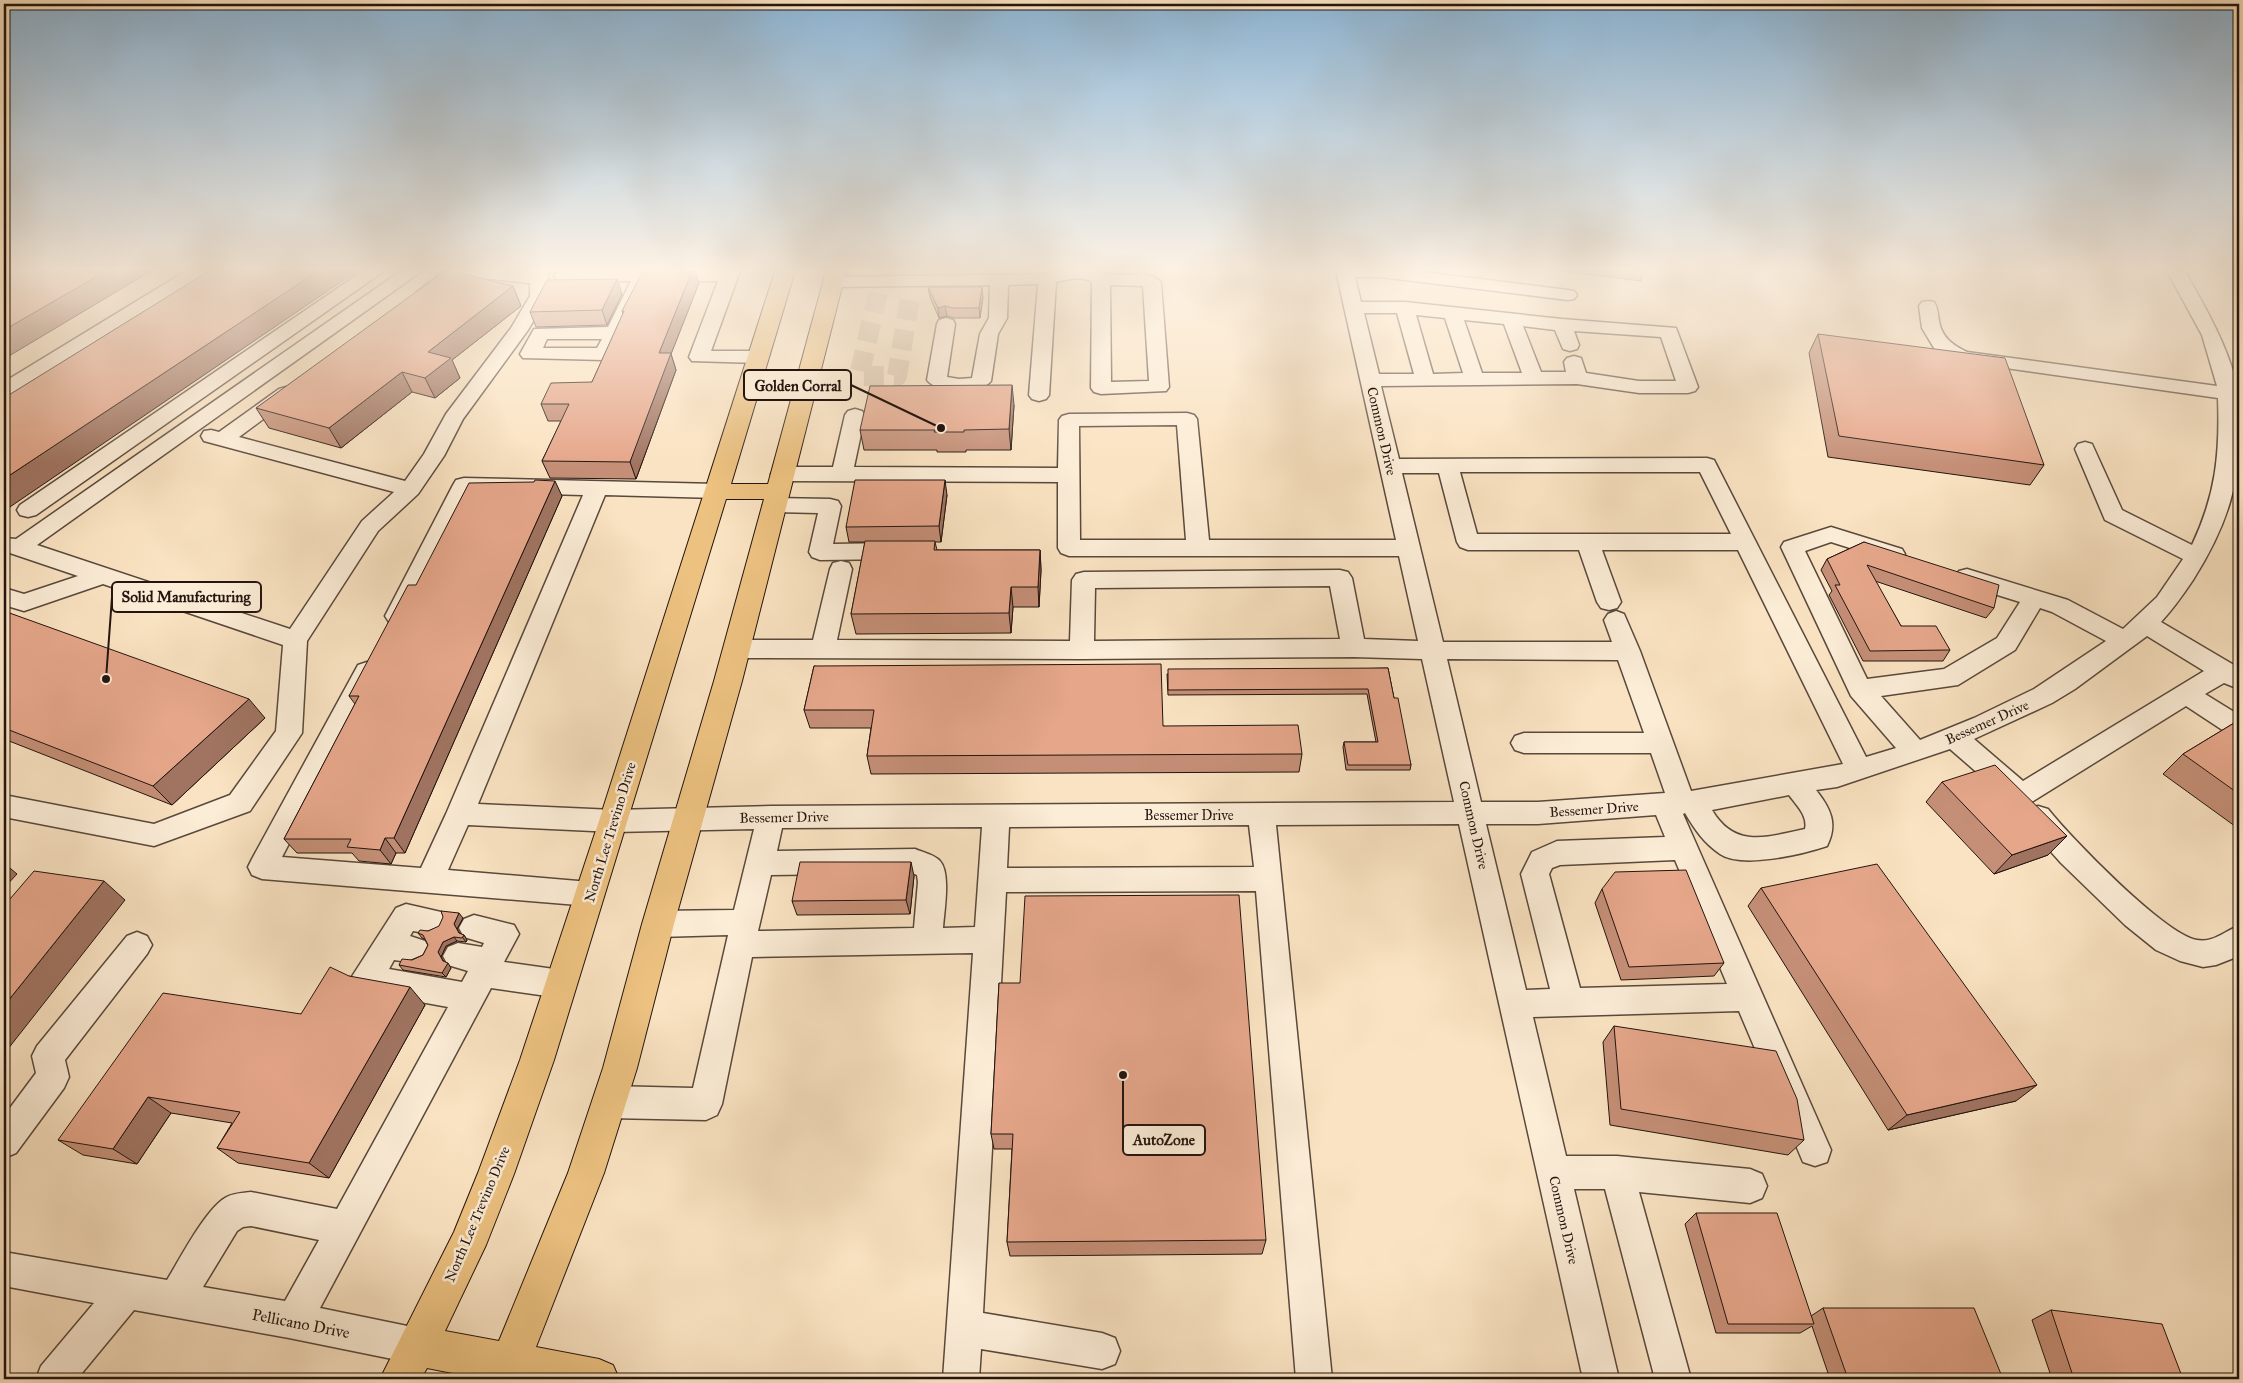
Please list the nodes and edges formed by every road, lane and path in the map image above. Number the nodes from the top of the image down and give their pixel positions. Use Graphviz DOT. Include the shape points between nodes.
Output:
graph roads {
  1 [pos="93,336"];
  2 [pos="280,336"];
  3 [pos="321,336"];
  4 [pos="515,336"];
  5 [pos="707,336"];
  6 [pos="765,336"];
  7 [pos="819,336"];
  8 [pos="944,336"];
  9 [pos="989,336"];
  10 [pos="1043,336"];
  11 [pos="1100,336"];
  12 [pos="1156,336"];
  13 [pos="1360,336"];
  14 [pos="1413,336"];
  15 [pos="1460,336"];
  16 [pos="1518,336"];
  17 [pos="1565,336"];
  18 [pos="1670,336"];
  19 [pos="1936,336"];
  20 [pos="2211,336"];
  21 [pos="758,357"];
  22 [pos="1573,361"];
  23 [pos="235,366"];
  24 [pos="265,375"];
  25 [pos="1534,379"];
  26 [pos="1371,380"];
  27 [pos="1425,380"];
  28 [pos="1475,380"];
  29 [pos="2231,387"];
  30 [pos="4,390"];
  31 [pos="1038,396"];
  32 [pos="855,415"];
  33 [pos="187,429"];
  34 [pos="222,438"];
  35 [pos="128,441"];
  36 [pos="2085,448"];
  37 [pos="159,449"];
  38 [pos="1390,466"];
  39 [pos="1448,466"];
  40 [pos="842,474"];
  41 [pos="1069,475"];
  42 [pos="596,488"];
  43 [pos="410,489"];
  44 [pos="717,491"];
  45 [pos="778,491"];
  46 [pos="28,510"];
  47 [pos="1588,542"];
  48 [pos="1745,542"];
  49 [pos="11,544"];
  50 [pos="1198,548"];
  51 [pos="1409,548"];
  52 [pos="915,551"];
  53 [pos="2196,556"];
  54 [pos="1914,560"];
  55 [pos="840,569"];
  56 [pos="1942,569"];
  57 [pos="103,576"];
  58 [pos="4,596"];
  59 [pos="2034,598"];
  60 [pos="2144,623"];
  61 [pos="296,640"];
  62 [pos="2124,640"];
  63 [pos="1354,648"];
  64 [pos="736,649"];
  65 [pos="1433,649"];
  66 [pos="823,650"];
  67 [pos="1082,650"];
  68 [pos="1628,651"];
  69 [pos="2231,676"];
  70 [pos="1860,689"];
  71 [pos="2186,694"];
  72 [pos="2239,728"];
  73 [pos="1954,737"];
  74 [pos="1524,743"];
  75 [pos="1661,743"];
  76 [pos="1915,752"];
  77 [pos="1859,769"];
  78 [pos="1796,784"];
  79 [pos="2021,795"];
  80 [pos="1680,803"];
  81 [pos="4,806"];
  82 [pos="1472,813"];
  83 [pos="460,814"];
  84 [pos="1261,815"];
  85 [pos="771,816"];
  86 [pos="996,816"];
  87 [pos="689,819"];
  88 [pos="614,820"];
  89 [pos="1684,848"];
  90 [pos="759,863"];
  91 [pos="1269,879"];
  92 [pos="992,880"];
  93 [pos="429,881"];
  94 [pos="590,894"];
  95 [pos="658,924"];
  96 [pos="743,933"];
  97 [pos="411,937"];
  98 [pos="2239,939"];
  99 [pos="988,940"];
  100 [pos="927,941"];
  101 [pos="466,942"];
  102 [pos="137,945"];
  103 [pos="489,962"];
  104 [pos="561,984"];
  105 [pos="1748,996"];
  106 [pos="1569,1002"];
  107 [pos="1515,1004"];
  108 [pos="609,1102"];
  109 [pos="4,1142"];
  110 [pos="1815,1150"];
  111 [pos="1553,1172"];
  112 [pos="1617,1173"];
  113 [pos="1750,1186"];
  114 [pos="345,1228"];
  115 [pos="4,1269"];
  116 [pos="127,1290"];
  117 [pos="176,1299"];
  118 [pos="294,1321"];
  119 [pos="965,1328"];
  120 [pos="1102,1351"];
  121 [pos="408,1363"];
  122 [pos="507,1372"];
  123 [pos="54,1379"];
  124 [pos="599,1379"];
  125 [pos="961,1379"];
  126 [pos="1314,1379"];
  127 [pos="1601,1379"];
  128 [pos="1673,1379"];
  1 -- 30 [label="street"];
  2 -- 23 [label="street"];
  3 -- 24 [label="street"];
  4 -- 43 [label="street" via="453,418 434,456"];
  5 -- 21 [label="street" via="699,357"];
  6 -- 21 [label="main road, North Lee Trevino Drive"];
  7 -- 45 [label="main road"];
  8 -- 9 [label="street" via="937,380 945,384 976,384 981,381"];
  10 -- 31 [label="street"];
  11 -- 12 [label="street" via="1100,388 1159,387"];
  13 -- 26 [label="street, Common Drive"];
  14 -- 27 [label="street"];
  15 -- 28 [label="street"];
  16 -- 25 [label="street"];
  17 -- 22 [label="street"];
  18 -- 22 [label="street" via="1688,386 1639,388"];
  19 -- 29 [label="street" via="1944,348 1963,357 2171,385"];
  20 -- 29 [label="street, Bessemer Drive"];
  21 -- 44 [label="main road, North Lee Trevino Drive"];
  22 -- 25 [label="street"];
  23 -- 24 [label="street"];
  23 -- 35 [label="street"];
  24 -- 33 [label="street"];
  24 -- 34 [label="street" via="297,384"];
  25 -- 28 [label="street"];
  26 -- 27 [label="street"];
  26 -- 38 [label="street, Common Drive"];
  27 -- 28 [label="street"];
  29 -- 53 [label="street, Bessemer Drive" via="2227,471 2215,519"];
  32 -- 40 [label="street"];
  33 -- 34 [label="street"];
  33 -- 37 [label="street"];
  34 -- 43 [label="street"];
  35 -- 37 [label="street"];
  35 -- 46 [label="street"];
  36 -- 53 [label="street" via="2113,515"];
  37 -- 49 [label="street"];
  38 -- 39 [label="street"];
  38 -- 51 [label="street, Common Drive"];
  39 -- 47 [label="street" via="1468,542"];
  39 -- 48 [label="street" via="1707,465"];
  40 -- 41 [label="street"];
  40 -- 45 [label="street"];
  41 -- 50 [label="street" via="1069,548"];
  41 -- 50 [label="street" via="1069,420 1187,419"];
  42 -- 44 [label="street"];
  42 -- 83 [label="street"];
  42 -- 93 [label="street" via="464,484 262,867"];
  43 -- 61 [label="street" via="370,526"];
  44 -- 45 [label="main road"];
  44 -- 88 [label="main road, North Lee Trevino Drive"];
  45 -- 52 [label="street" via="830,506 820,552"];
  45 -- 64 [label="main road"];
  47 -- 48 [label="street"];
  47 -- 68 [label="street"];
  48 -- 77 [label="street"];
  49 -- 57 [label="street"];
  50 -- 51 [label="street"];
  51 -- 65 [label="street, Common Drive"];
  53 -- 60 [label="street, Bessemer Drive" via="2165,603"];
  54 -- 70 [label="street" via="1831,534 1792,547"];
  55 -- 66 [label="street"];
  56 -- 59 [label="street"];
  57 -- 58 [label="street" via="24,604"];
  57 -- 61 [label="street"];
  59 -- 62 [label="street" via="2060,606"];
  59 -- 70 [label="street" via="2006,644 1948,678"];
  60 -- 62 [label="street, Bessemer Drive"];
  60 -- 69 [label="street"];
  61 -- 81 [label="street" via="290,733 240,803 154,836"];
  62 -- 73 [label="street, Bessemer Drive" via="2043,696"];
  63 -- 65 [label="street"];
  63 -- 67 [label="street"];
  63 -- 67 [label="street" via="1340,578 1084,580"];
  64 -- 66 [label="street"];
  64 -- 87 [label="main road"];
  65 -- 68 [label="street"];
  65 -- 82 [label="street, Common Drive"];
  66 -- 67 [label="street"];
  68 -- 75 [label="street"];
  69 -- 71 [label="street"];
  70 -- 76 [label="street"];
  71 -- 72 [label="street"];
  71 -- 79 [label="street"];
  73 -- 76 [label="street, Bessemer Drive"];
  73 -- 79 [label="street"];
  74 -- 75 [label="street"];
  75 -- 80 [label="street"];
  76 -- 77 [label="street, Bessemer Drive"];
  77 -- 78 [label="street, Bessemer Drive"];
  78 -- 80 [label="street, Bessemer Drive"];
  78 -- 80 [label="street" via="1820,822 1817,838 1764,849 1731,847"];
  79 -- 98 [label="street" via="2054,839 2150,929 2169,942 2191,952 2214,954"];
  80 -- 82 [label="street, Bessemer Drive" via="1538,813"];
  80 -- 89 [label="street"];
  82 -- 84 [label="street, Bessemer Drive"];
  82 -- 107 [label="street, Common Drive"];
  83 -- 88 [label="street, Bessemer Drive"];
  83 -- 93 [label="street"];
  84 -- 86 [label="street, Bessemer Drive"];
  84 -- 91 [label="street"];
  85 -- 86 [label="street, Bessemer Drive"];
  85 -- 87 [label="street, Bessemer Drive"];
  85 -- 90 [label="street"];
  86 -- 92 [label="street"];
  87 -- 88 [label="street, Bessemer Drive"];
  87 -- 95 [label="main road"];
  88 -- 94 [label="main road, North Lee Trevino Drive"];
  89 -- 105 [label="street"];
  89 -- 106 [label="street" via="1557,853 1542,860 1536,874"];
  90 -- 96 [label="street"];
  90 -- 100 [label="street" via="915,861 930,868 932,882"];
  91 -- 92 [label="street"];
  91 -- 126 [label="street"];
  92 -- 99 [label="street"];
  93 -- 94 [label="street"];
  94 -- 104 [label="main road, North Lee Trevino Drive"];
  95 -- 96 [label="street"];
  95 -- 108 [label="main road"];
  96 -- 100 [label="street"];
  96 -- 108 [label="street" via="706,1104"];
  97 -- 103 [label="street" via="366,978"];
  99 -- 100 [label="street"];
  99 -- 119 [label="street"];
  101 -- 103 [label="street"];
  102 -- 109 [label="street" via="48,1056 53,1077"];
  103 -- 104 [label="street"];
  103 -- 114 [label="street"];
  104 -- 121 [label="main road, North Lee Trevino Drive" via="496,1174 467,1245"];
  105 -- 106 [label="street"];
  105 -- 110 [label="street"];
  106 -- 107 [label="street"];
  107 -- 111 [label="street, Common Drive"];
  108 -- 122 [label="main road" via="586,1173"];
  111 -- 112 [label="street"];
  111 -- 127 [label="street, Common Drive"];
  112 -- 113 [label="street"];
  112 -- 128 [label="street"];
  114 -- 117 [label="street" via="251,1209 237,1210 225,1219"];
  114 -- 118 [label="street"];
  115 -- 116 [label="street, Pellicano Drive"];
  116 -- 117 [label="street, Pellicano Drive"];
  116 -- 123 [label="street"];
  117 -- 118 [label="street, Pellicano Drive"];
  118 -- 121 [label="street, Pellicano Drive"];
  119 -- 120 [label="street"];
  119 -- 125 [label="street"];
  121 -- 122 [label="main road, Pellicano Drive"];
  122 -- 124 [label="main road, Pellicano Drive"];
}
